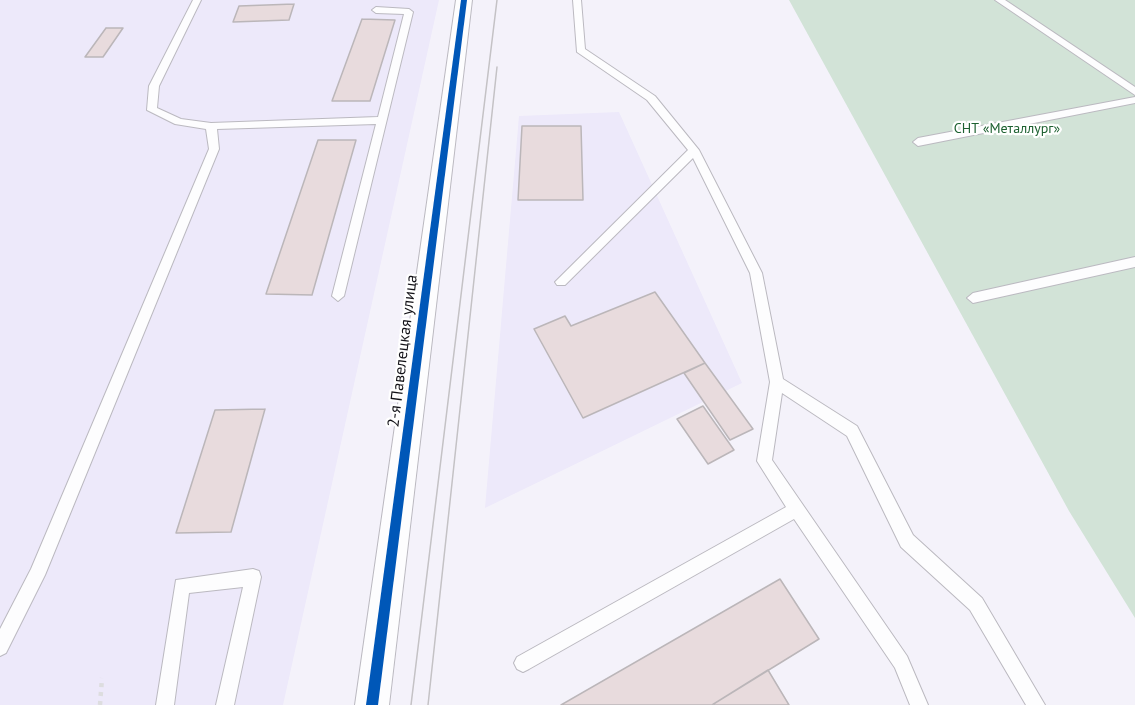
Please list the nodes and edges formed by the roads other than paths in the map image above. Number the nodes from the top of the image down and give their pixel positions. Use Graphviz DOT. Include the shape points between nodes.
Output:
graph roads {
  1 [pos="197,0"];
  2 [pos="464,0"];
  3 [pos="576,0"];
  4 [pos="999,0"];
  5 [pos="376,10"];
  6 [pos="1135,92"];
  7 [pos="1135,100"];
  8 [pos="382,120"];
  9 [pos="211,126"];
  10 [pos="918,142"];
  11 [pos="694,150"];
  12 [pos="1135,262"];
  13 [pos="561,282"];
  14 [pos="338,296"];
  15 [pos="973,298"];
  16 [pos="777,382"];
  17 [pos="796,509"];
  18 [pos="0,646"];
  19 [pos="523,663"];
  20 [pos="165,705"];
  21 [pos="225,705"];
  22 [pos="372,705"];
  23 [pos="919,705"];
  24 [pos="1036,705"];
  1 -- 9 [label="lane" via="154,86 152,110 179,122"];
  2 -- 22 [label="street, 2-я Павелецкая улица"];
  3 -- 11 [label="lane" via="580,50 651,98"];
  4 -- 6 [label="lane"];
  5 -- 8 [label="lane" via="409,12"];
  7 -- 10 [label="lane"];
  8 -- 9 [label="lane"];
  8 -- 14 [label="lane"];
  9 -- 18 [label="lane" via="214,149 38,575"];
  11 -- 13 [label="lane"];
  11 -- 16 [label="lane" via="756,273"];
  12 -- 15 [label="lane"];
  16 -- 17 [label="lane" via="764,461"];
  16 -- 24 [label="lane" via="852,431 907,541 976,604"];
  17 -- 19 [label="lane"];
  17 -- 23 [label="lane" via="901,662"];
  20 -- 21 [label="lane" via="182,586 253,577"];
}
